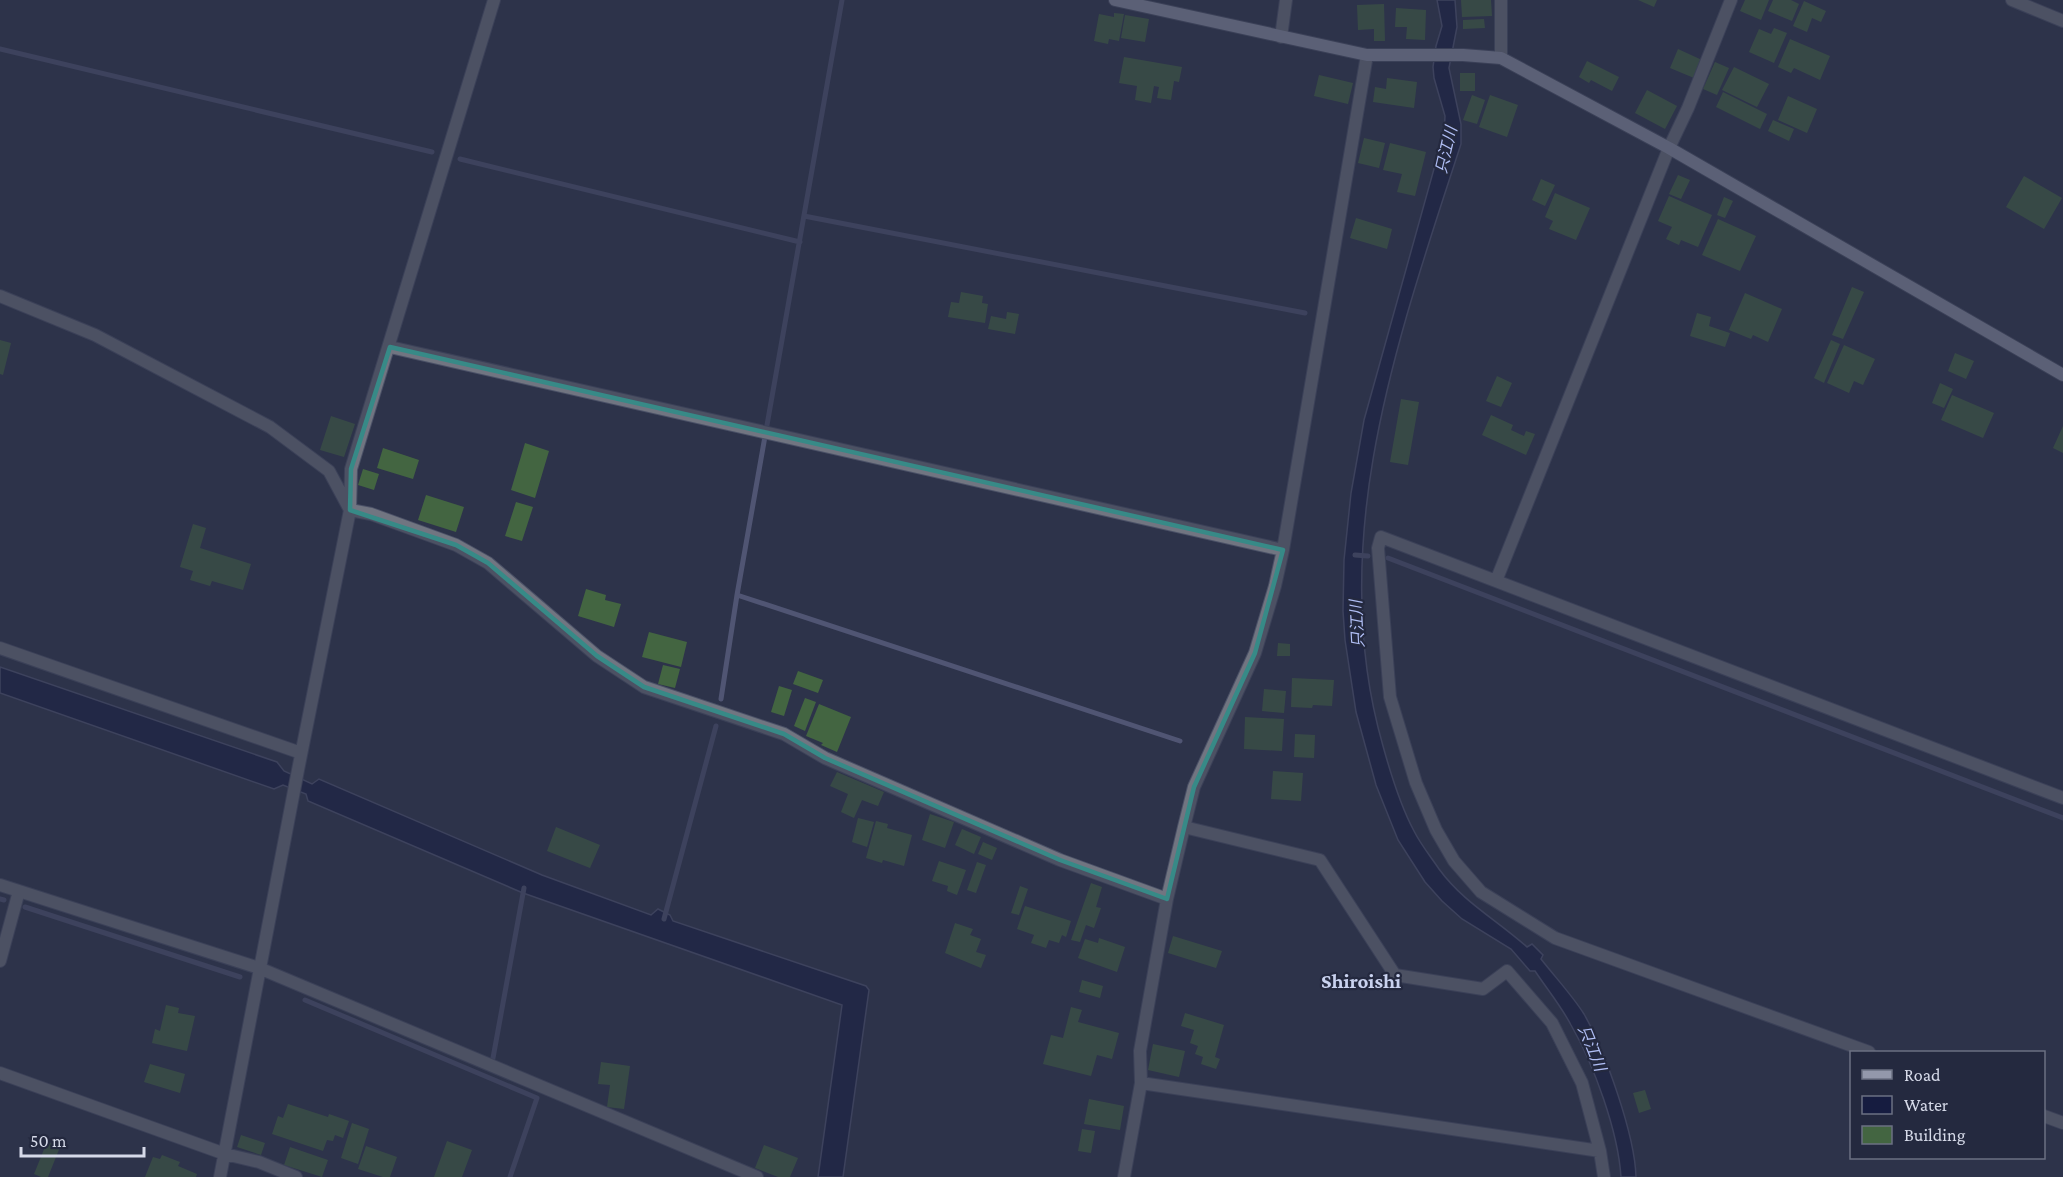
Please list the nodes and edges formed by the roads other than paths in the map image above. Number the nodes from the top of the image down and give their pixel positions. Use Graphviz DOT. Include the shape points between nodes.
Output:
graph roads {
  1 [pos="494,0"];
  2 [pos="1115,0"];
  3 [pos="1286,0"];
  4 [pos="1501,0"];
  5 [pos="1731,0"];
  6 [pos="2012,0"];
  7 [pos="2063,21"];
  8 [pos="1281,37"];
  9 [pos="1367,55"];
  10 [pos="1502,58"];
  11 [pos="1669,148"];
  12 [pos="0,296"];
  13 [pos="390,347"];
  14 [pos="2063,375"];
  15 [pos="350,510"];
  16 [pos="1283,550"];
  17 [pos="1496,582"];
  18 [pos="0,648"];
  19 [pos="301,753"];
  20 [pos="2063,798"];
  21 [pos="1184,827"];
  22 [pos="0,885"];
  23 [pos="19,891"];
  24 [pos="1167,899"];
  25 [pos="0,961"];
  26 [pos="259,968"];
  27 [pos="1864,1051"];
  28 [pos="0,1073"];
  29 [pos="1141,1083"];
  30 [pos="2045,1117"];
  31 [pos="2063,1123"];
  32 [pos="1600,1151"];
  33 [pos="225,1154"];
  34 [pos="220,1177"];
  35 [pos="296,1177"];
  36 [pos="757,1177"];
  37 [pos="1124,1177"];
  38 [pos="1604,1177"];
  1 -- 13 [label="street"];
  2 -- 8 [label="street"];
  3 -- 8 [label="street"];
  4 -- 10 [label="street"];
  5 -- 11 [label="street"];
  6 -- 7 [label="street"];
  8 -- 9 [label="street"];
  9 -- 10 [label="street"];
  9 -- 16 [label="street"];
  10 -- 11 [label="street"];
  11 -- 14 [label="street"];
  11 -- 17 [label="street"];
  12 -- 15 [label="street" via="95,335 270,428 329,471"];
  13 -- 15 [label="street" via="351,469"];
  13 -- 16 [label="street"];
  15 -- 19 [label="street"];
  15 -- 24 [label="street" via="456,545 488,563 597,656 644,687 784,734 825,758 1038,850"];
  16 -- 21 [label="street" via="1256,653 1194,786"];
  17 -- 20 [label="street"];
  17 -- 27 [label="street" via="1381,537 1378,548 1389,697 1416,783 1454,861 1481,892 1555,938"];
  18 -- 19 [label="street"];
  19 -- 26 [label="street"];
  21 -- 24 [label="street"];
  21 -- 32 [label="street" via="1320,860 1395,975 1484,989 1507,971 1552,1023 1582,1083"];
  22 -- 23 [label="street"];
  23 -- 25 [label="street"];
  23 -- 26 [label="street"];
  24 -- 29 [label="street" via="1140,1051"];
  26 -- 33 [label="street"];
  26 -- 36 [label="street"];
  28 -- 33 [label="street"];
  29 -- 32 [label="street"];
  29 -- 37 [label="street"];
  30 -- 31 [label="street"];
  32 -- 38 [label="street"];
  33 -- 34 [label="street"];
  33 -- 35 [label="street"];
}
